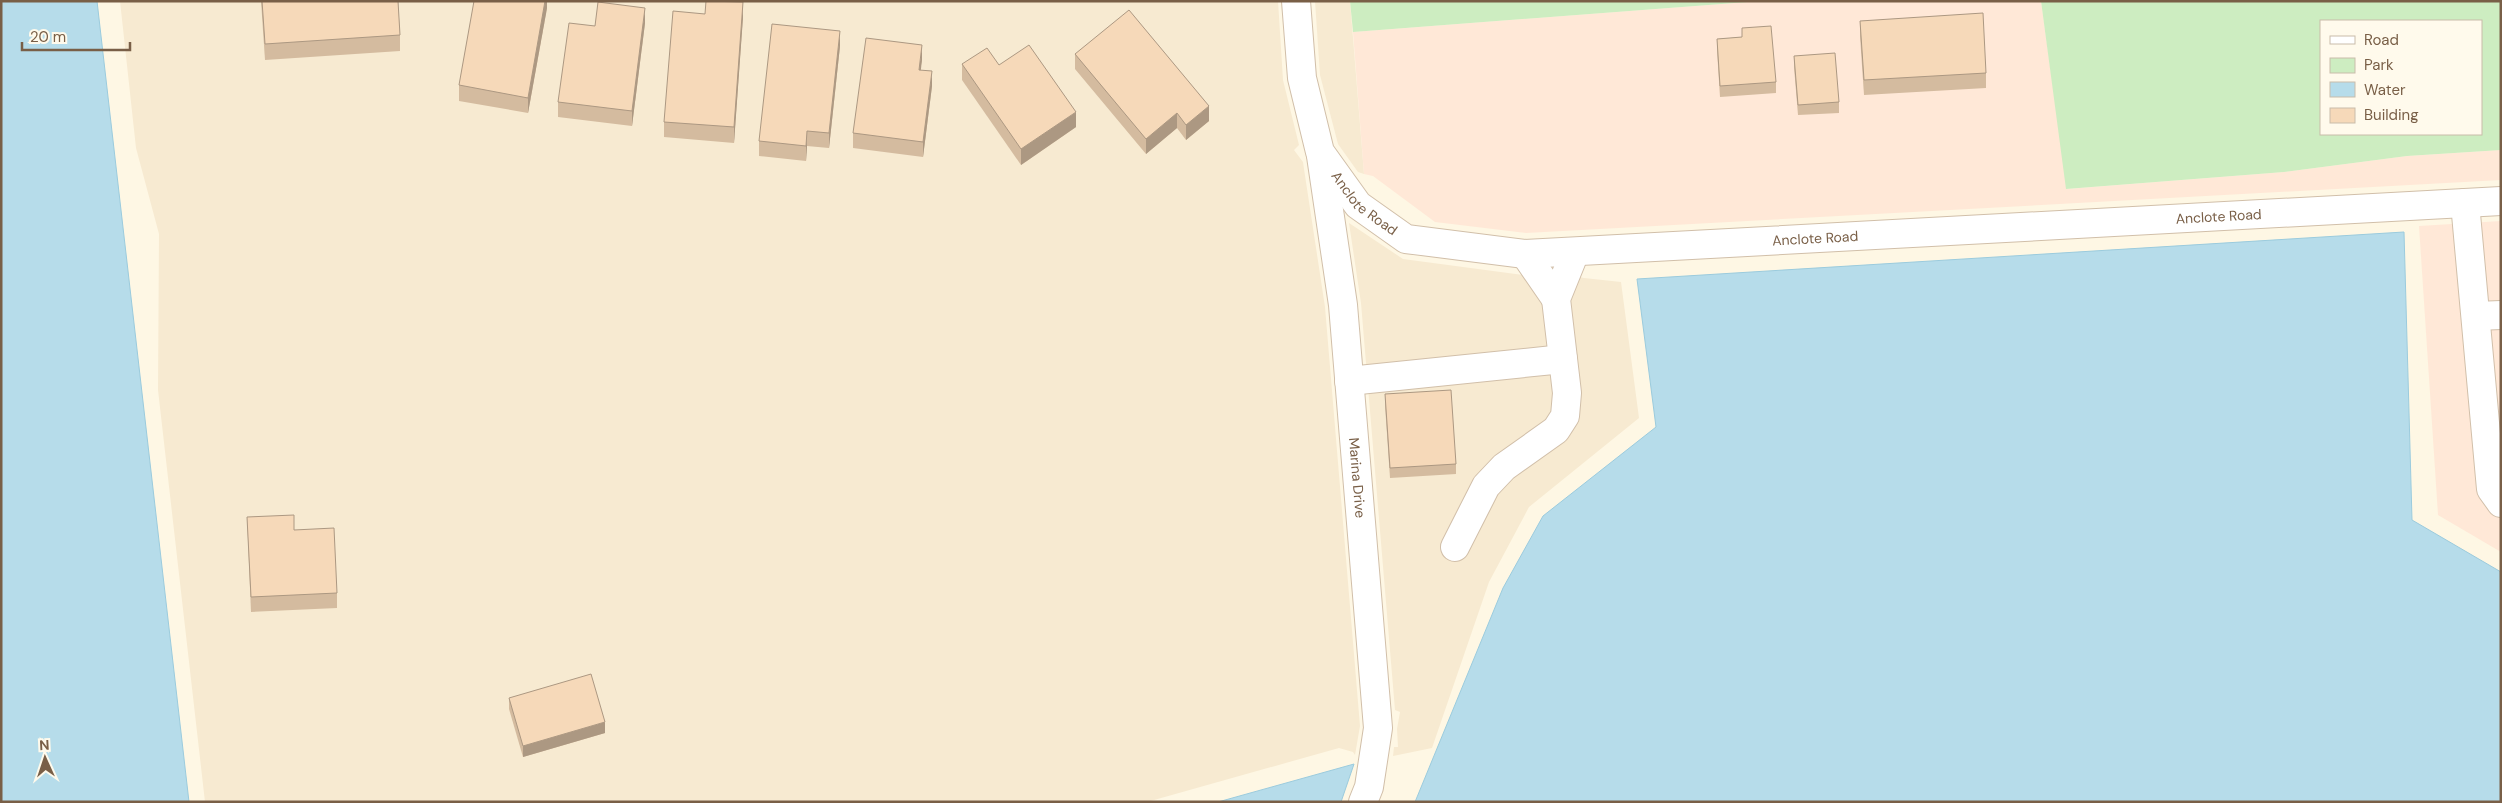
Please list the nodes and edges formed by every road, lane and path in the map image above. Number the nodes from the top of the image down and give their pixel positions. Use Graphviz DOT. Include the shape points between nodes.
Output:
graph roads {
  1 [pos="1296,1"];
  2 [pos="1320,152"];
  3 [pos="2501,200"];
  4 [pos="2465,202"];
  5 [pos="1575,252"];
  6 [pos="1525,254"];
  7 [pos="1556,299"];
  8 [pos="2488,316"];
  9 [pos="1563,359"];
  10 [pos="1349,381"];
  11 [pos="2501,503"];
  12 [pos="1455,547"];
  13 [pos="1363,802"];
  1 -- 2 [label="street, Anclote Road" via="1302,78"];
  2 -- 6 [label="street, Anclote Road" via="1358,205 1406,239"];
  2 -- 10 [label="street, Marina Drive" via="1343,305"];
  3 -- 4 [label="street, Anclote Road"];
  4 -- 5 [label="street, Anclote Road"];
  4 -- 8 [label="street"];
  5 -- 6 [label="street, Anclote Road"];
  5 -- 7 [label="street"];
  6 -- 7 [label="street"];
  7 -- 9 [label="street"];
  8 -- 11 [label="street" via="2491,489"];
  9 -- 10 [label="street"];
  9 -- 12 [label="street" via="1567,393 1565,416 1556,430 1504,466 1486,486"];
  10 -- 13 [label="street, Marina Drive" via="1378,728 1369,787"];
}
